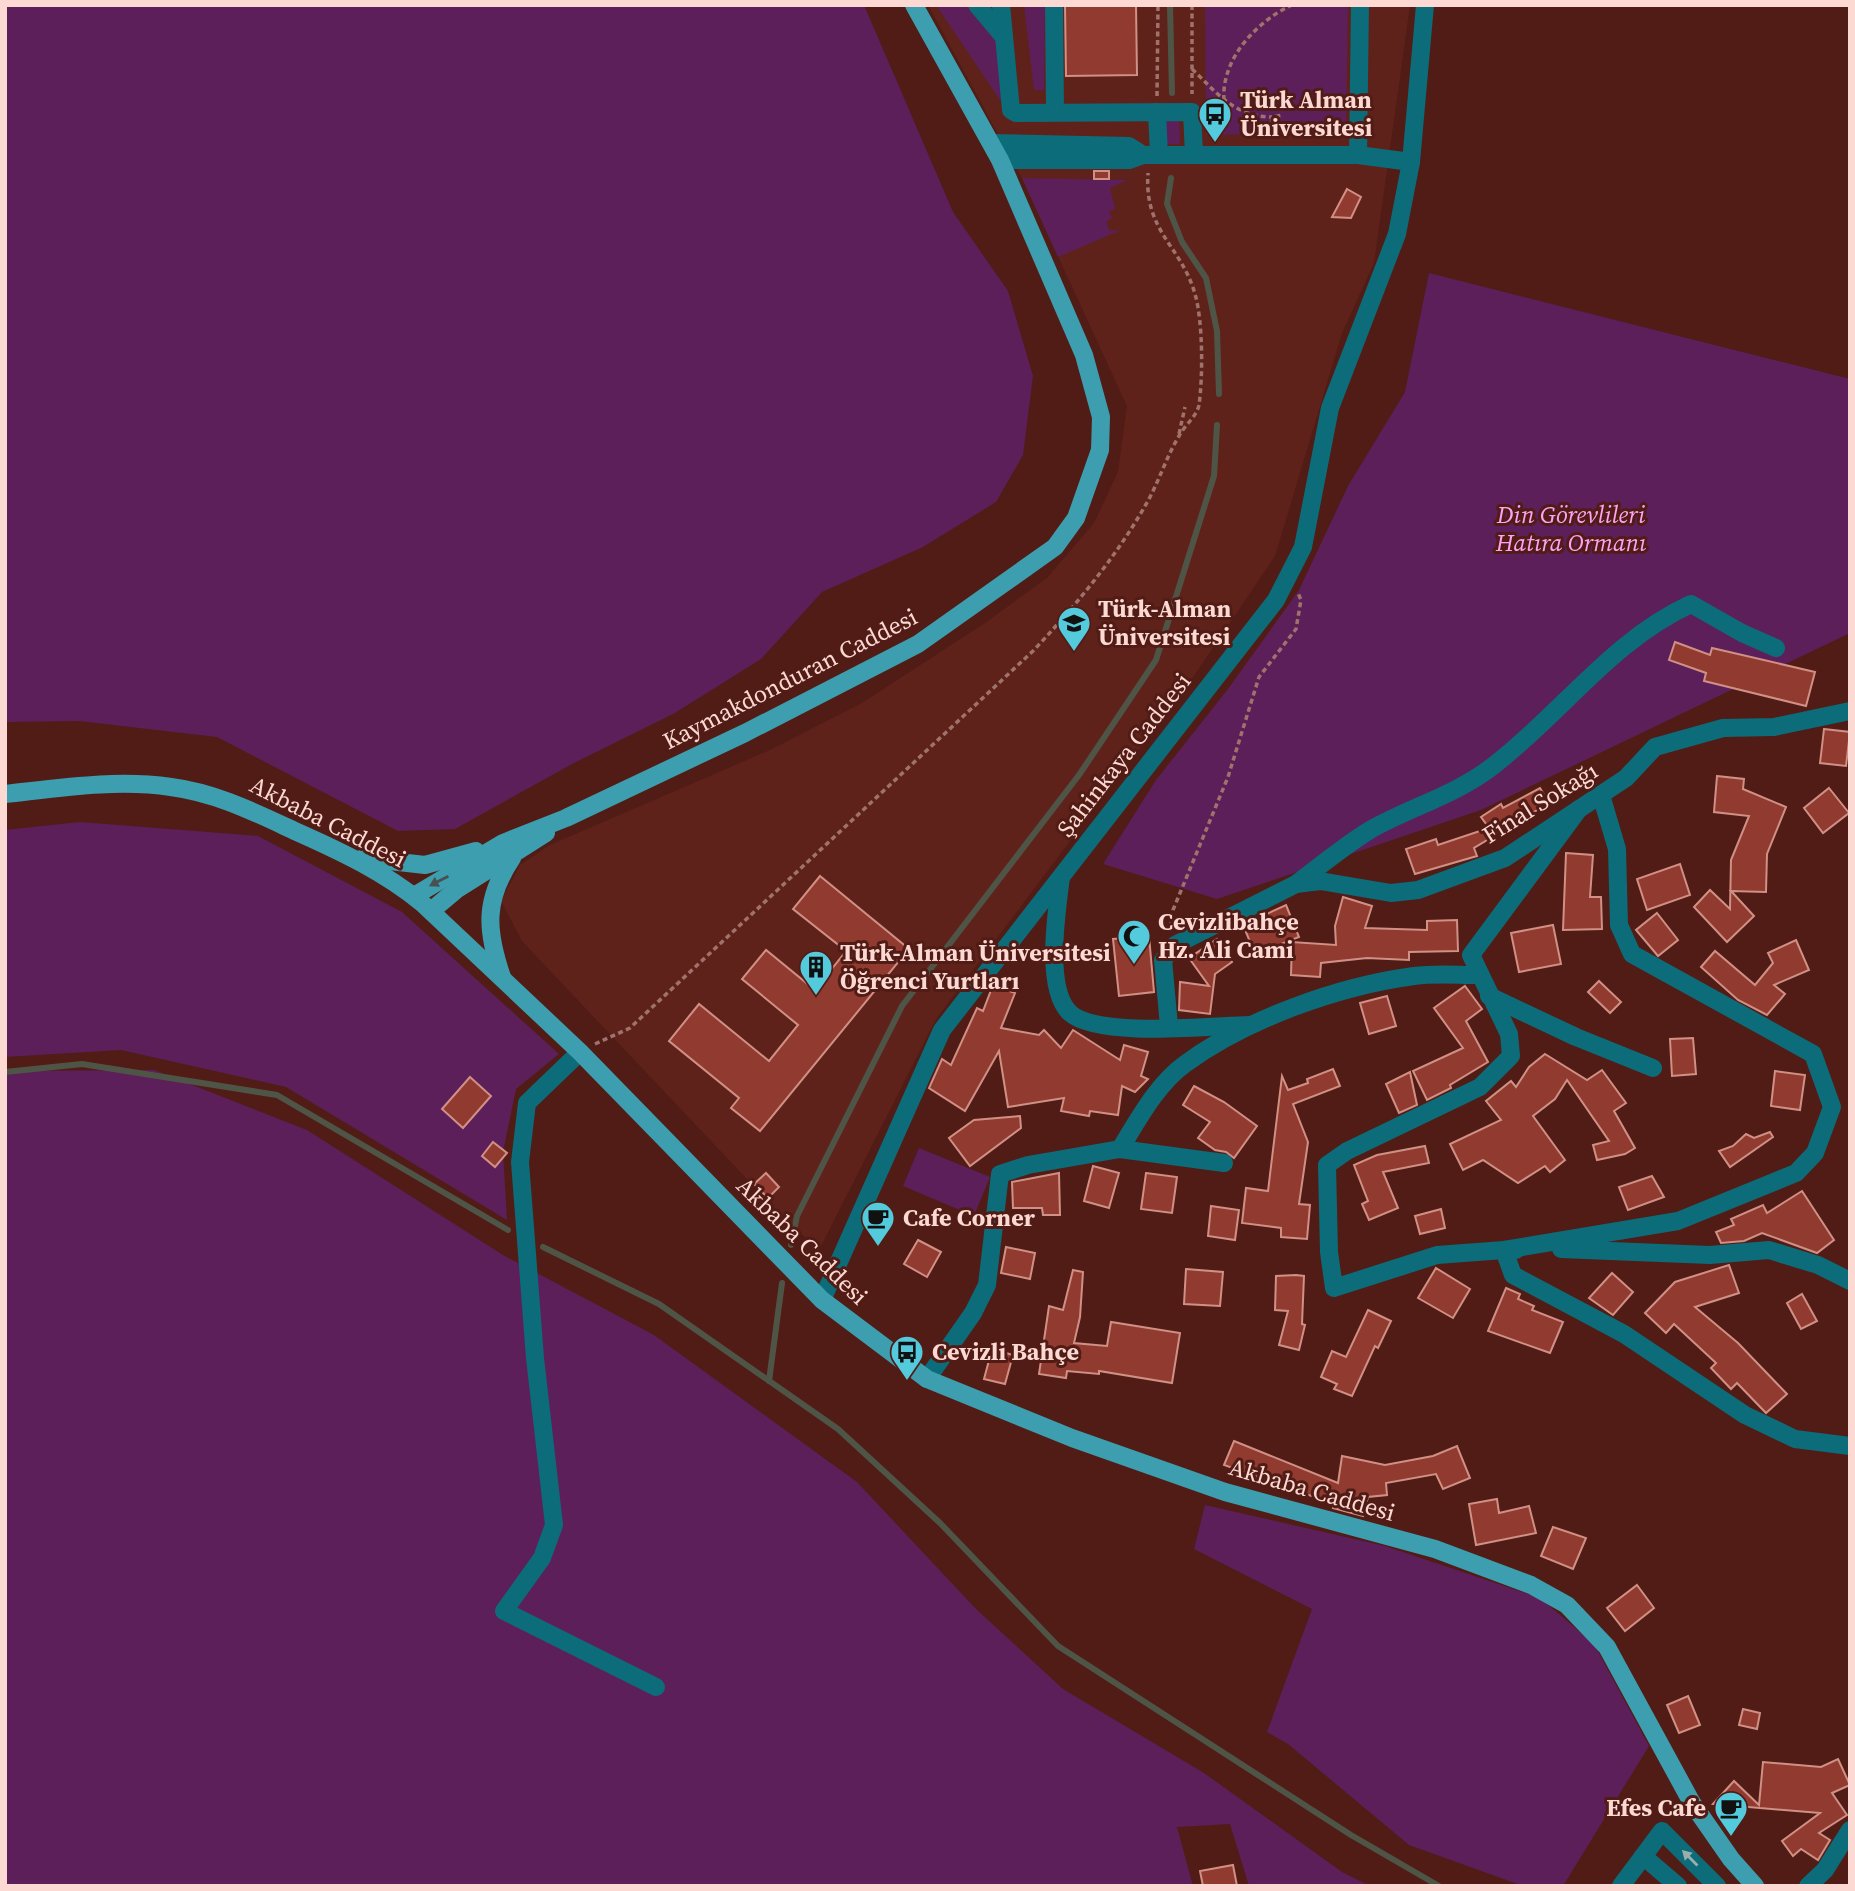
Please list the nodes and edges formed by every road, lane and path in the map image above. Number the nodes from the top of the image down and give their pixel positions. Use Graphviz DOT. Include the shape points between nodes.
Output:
graph roads {
  1 [pos="914,5"];
  2 [pos="977,5"];
  3 [pos="1001,5"];
  4 [pos="1054,5"];
  5 [pos="1158,5"];
  6 [pos="1192,5"];
  7 [pos="1292,5"];
  8 [pos="1360,5"];
  9 [pos="1425,5"];
  10 [pos="1004,37"];
  11 [pos="1192,69"];
  12 [pos="1224,100"];
  13 [pos="1192,111"];
  14 [pos="1055,112"];
  15 [pos="1157,112"];
  16 [pos="1283,115"];
  17 [pos="1272,117"];
  18 [pos="991,143"];
  19 [pos="1194,154"];
  20 [pos="1272,155"];
  21 [pos="1359,155"];
  22 [pos="1151,159"];
  23 [pos="1000,160"];
  24 [pos="1411,162"];
  25 [pos="1185,407"];
  26 [pos="1179,436"];
  27 [pos="1290,572"];
  28 [pos="1776,648"];
  29 [pos="1850,711"];
  30 [pos="5,794"];
  31 [pos="1601,794"];
  32 [pos="1579,809"];
  33 [pos="509,848"];
  34 [pos="352,857"];
  35 [pos="1062,875"];
  36 [pos="1296,884"];
  37 [pos="414,896"];
  38 [pos="431,911"];
  39 [pos="1163,960"];
  40 [pos="1478,975"];
  41 [pos="503,980"];
  42 [pos="1489,996"];
  43 [pos="1253,1025"];
  44 [pos="1169,1026"];
  45 [pos="580,1052"];
  46 [pos="1653,1068"];
  47 [pos="1120,1149"];
  48 [pos="1223,1163"];
  49 [pos="1504,1251"];
  50 [pos="1850,1281"];
  51 [pos="822,1300"];
  52 [pos="927,1379"];
  53 [pos="1850,1446"];
  54 [pos="656,1687"];
  55 [pos="1850,1830"];
  56 [pos="1643,1856"];
  57 [pos="1625,1884"];
  58 [pos="1678,1886"];
  59 [pos="1717,1886"];
  60 [pos="1755,1886"];
  61 [pos="1808,1886"];
  1 -- 18 [label="main road, Kaymakdonduran Caddesi"];
  2 -- 10 [label="street"];
  3 -- 10 [label="street"];
  4 -- 14 [label="street"];
  5 -- 15 [label="path"];
  6 -- 11 [label="path"];
  7 -- 12 [label="path" via="1264,22 1242,45 1225,84"];
  8 -- 21 [label="street"];
  9 -- 24 [label="street, Şahinkaya Caddesi"];
  10 -- 14 [label="street" via="1011,110"];
  11 -- 12 [label="path"];
  11 -- 13 [label="path"];
  12 -- 17 [label="path" via="1249,116"];
  13 -- 15 [label="street"];
  13 -- 19 [label="street"];
  14 -- 15 [label="street"];
  15 -- 22 [label="street"];
  16 -- 17 [label="path"];
  17 -- 20 [label="path"];
  18 -- 22 [label="street" via="1129,146"];
  18 -- 23 [label="main road, Kaymakdonduran Caddesi"];
  19 -- 20 [label="street"];
  19 -- 22 [label="street"];
  20 -- 21 [label="street"];
  21 -- 24 [label="street"];
  22 -- 23 [label="street"];
  22 -- 26 [label="path" via="1147,199 1151,214 1190,279 1201,318 1199,408"];
  23 -- 33 [label="main road, Kaymakdonduran Caddesi" via="1084,355 1101,416 1100,450 1076,518 1055,547 918,644"];
  24 -- 27 [label="street, Şahinkaya Caddesi" via="1397,234 1330,408 1303,547"];
  25 -- 26 [label="path"];
  26 -- 45 [label="path" via="1127,536 1073,608 1033,650 630,1028"];
  27 -- 35 [label="street, Şahinkaya Caddesi" via="1276,600"];
  27 -- 39 [label="path" via="1301,600 1296,629 1259,677 1228,777 1173,911"];
  28 -- 36 [label="street" via="1691,604 1672,613 1605,660 1558,710 1491,768 1432,803 1371,830"];
  29 -- 31 [label="street, Final Sokağı" via="1774,727 1723,728 1656,747 1626,778"];
  30 -- 34 [label="main road, Akbaba Caddesi" via="99,784 170,786 227,799"];
  31 -- 32 [label="street, Final Sokağı"];
  31 -- 49 [label="street" via="1617,849 1619,925 1632,954 1813,1054 1832,1107 1815,1153 1796,1173 1750,1194 1678,1221"];
  32 -- 36 [label="street, Final Sokağı" via="1505,859 1418,890 1391,893 1320,881"];
  32 -- 40 [label="street" via="1471,955"];
  33 -- 34 [label="main road" via="436,864"];
  33 -- 37 [label="main road, one-way"];
  33 -- 38 [label="main road"];
  33 -- 41 [label="main road" via="490,908 491,934"];
  34 -- 37 [label="main road, Akbaba Caddesi"];
  35 -- 44 [label="street" via="1055,967 1059,992 1069,1012 1081,1020 1119,1029"];
  35 -- 51 [label="street, Şahinkaya Caddesi" via="942,1030"];
  36 -- 39 [label="street, Final Sokağı" via="1175,945"];
  37 -- 38 [label="main road, Akbaba Caddesi"];
  38 -- 41 [label="main road, Akbaba Caddesi"];
  39 -- 44 [label="street"];
  40 -- 42 [label="street"];
  40 -- 43 [label="street" via="1415,976 1324,995"];
  41 -- 45 [label="main road, Akbaba Caddesi"];
  42 -- 46 [label="street"];
  42 -- 49 [label="street" via="1509,1034 1511,1056 1479,1087 1327,1165 1329,1252 1334,1288 1437,1255"];
  43 -- 44 [label="street"];
  43 -- 47 [label="street" via="1183,1064 1148,1104"];
  45 -- 51 [label="main road, Akbaba Caddesi"];
  45 -- 54 [label="street" via="527,1102 520,1162 554,1525 542,1558 504,1611"];
  47 -- 48 [label="street"];
  47 -- 52 [label="street" via="1000,1174 987,1286"];
  49 -- 50 [label="street" via="1710,1255 1769,1250 1818,1265"];
  49 -- 53 [label="street" via="1513,1275 1624,1334 1745,1415 1794,1439"];
  51 -- 52 [label="main road, Akbaba Caddesi"];
  52 -- 60 [label="main road, Akbaba Caddesi" via="1072,1438 1225,1492 1435,1549 1531,1585 1567,1605 1607,1647 1692,1803"];
  55 -- 61 [label="street" via="1825,1870"];
  56 -- 57 [label="street"];
  56 -- 58 [label="street"];
  59 -- 56 [label="street, one-way" via="1662,1831"];
}
